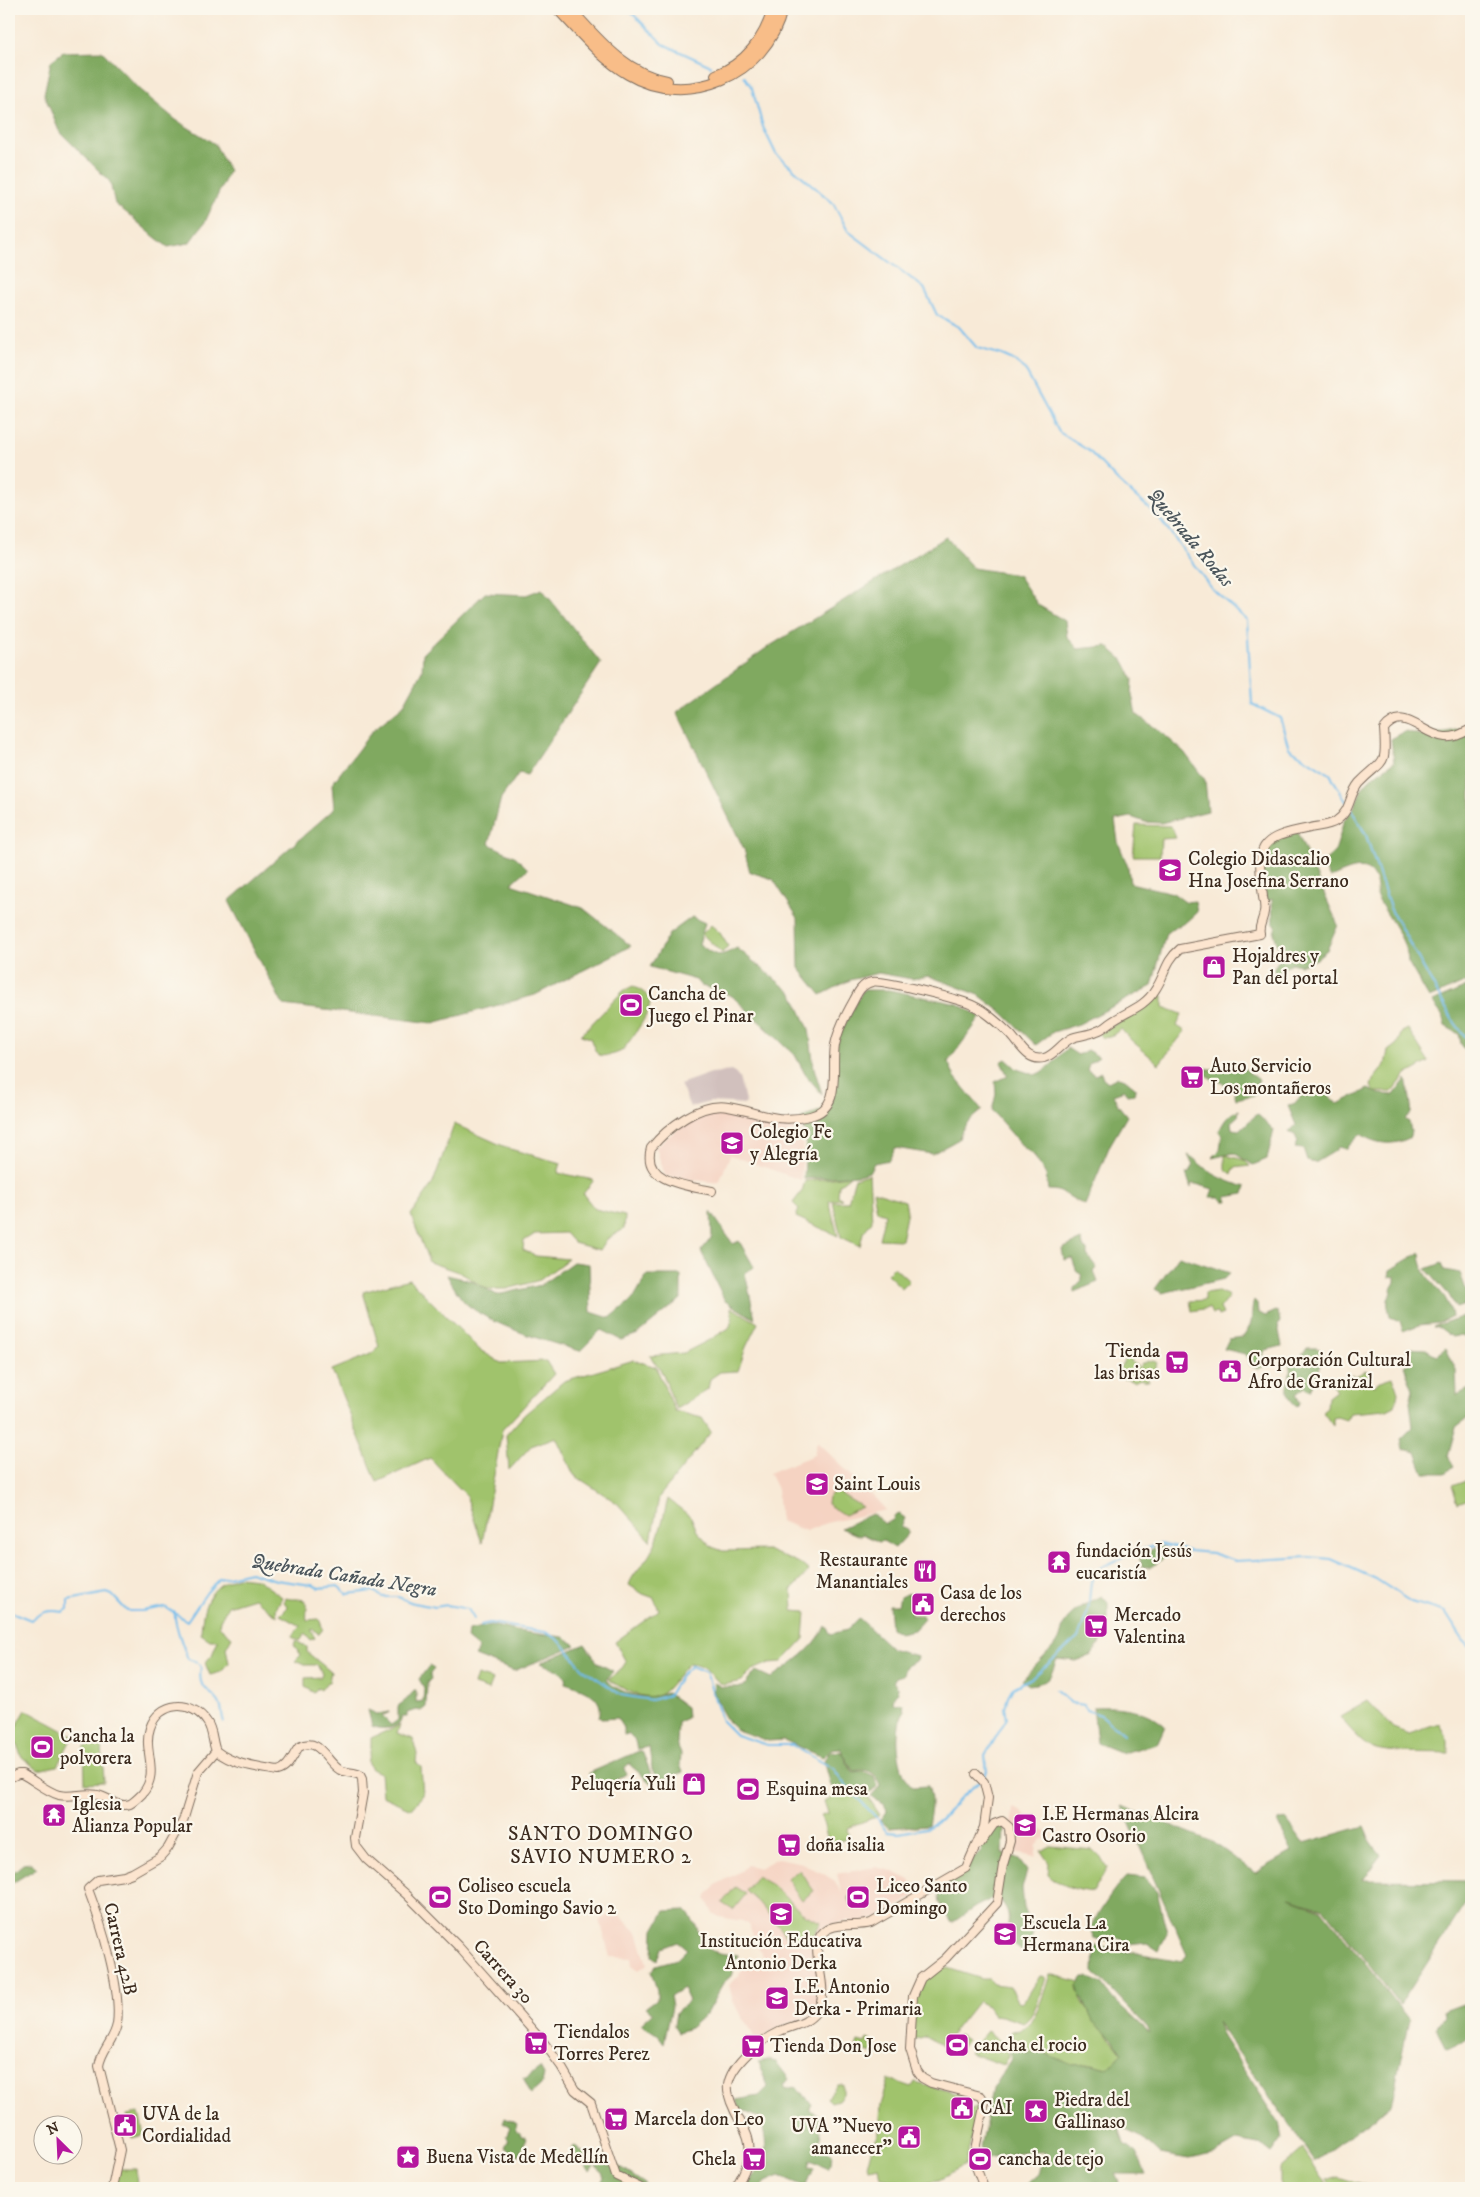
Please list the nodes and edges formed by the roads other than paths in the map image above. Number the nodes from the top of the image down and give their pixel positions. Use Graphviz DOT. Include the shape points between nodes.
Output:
graph roads {
  1 [pos="558,9"];
  2 [pos="570,9"];
  3 [pos="773,9"];
  4 [pos="782,9"];
  5 [pos="1471,729"];
  6 [pos="712,1191"];
  7 [pos="216,1751"];
  8 [pos="976,1774"];
  9 [pos="9,1778"];
  10 [pos="975,1850"];
  11 [pos="112,2188"];
  12 [pos="641,2188"];
  13 [pos="735,2188"];
  14 [pos="984,2188"];
  1 -- 4 [label="highway" via="628,74 655,85 685,88 709,85 741,70 768,41"];
  2 -- 3 [label="highway" via="630,67 656,78 683,82 710,77 742,60 768,26"];
  5 -- 6 [label="street" via="1444,737 1409,721 1391,721 1384,729 1385,756 1358,785 1344,815 1334,823 1274,837 1266,842 1259,873 1264,911 1258,928 1260,934 1180,949 1163,972 1156,990 1143,1004 1099,1031 1072,1038 1046,1057 1031,1057 1010,1034 974,1006 892,984 873,981 866,984 847,1012 837,1035 834,1090 830,1102 820,1112 774,1119 727,1106 714,1108 693,1114 650,1148 650,1161 662,1178"];
  7 -- 9 [label="street" via="207,1722 193,1709 176,1705 154,1720 150,1729 151,1778 138,1799 130,1804 122,1805 99,1795 60,1795 18,1774"];
  7 -- 11 [label="street, Carrera 42B" via="198,1772 175,1838 160,1857 124,1876 98,1880 88,1889 108,1954 118,2005 117,2025 98,2066 120,2150"];
  7 -- 12 [label="street, Carrera 30" via="240,1764 278,1771 288,1765 299,1747 311,1744 318,1746 339,1769 355,1773 362,1779 356,1846 458,1946 544,2043 575,2090 591,2103 616,2176"];
  8 -- 10 [label="street" via="984,1782 988,1798 984,1827"];
  10 -- 13 [label="street" via="966,1868 882,1918 861,1926 828,1929 820,1936 816,1958 824,1990 816,2012 803,2024 791,2026 757,2045 735,2069 728,2085 730,2101 748,2138 750,2151"];
  10 -- 14 [label="street" via="994,1824 1002,1821 1009,1827 1010,1841 996,1903 946,1959 921,1978 913,1996 910,2031 913,2061 922,2078 981,2096 986,2102 973,2159"];
}
